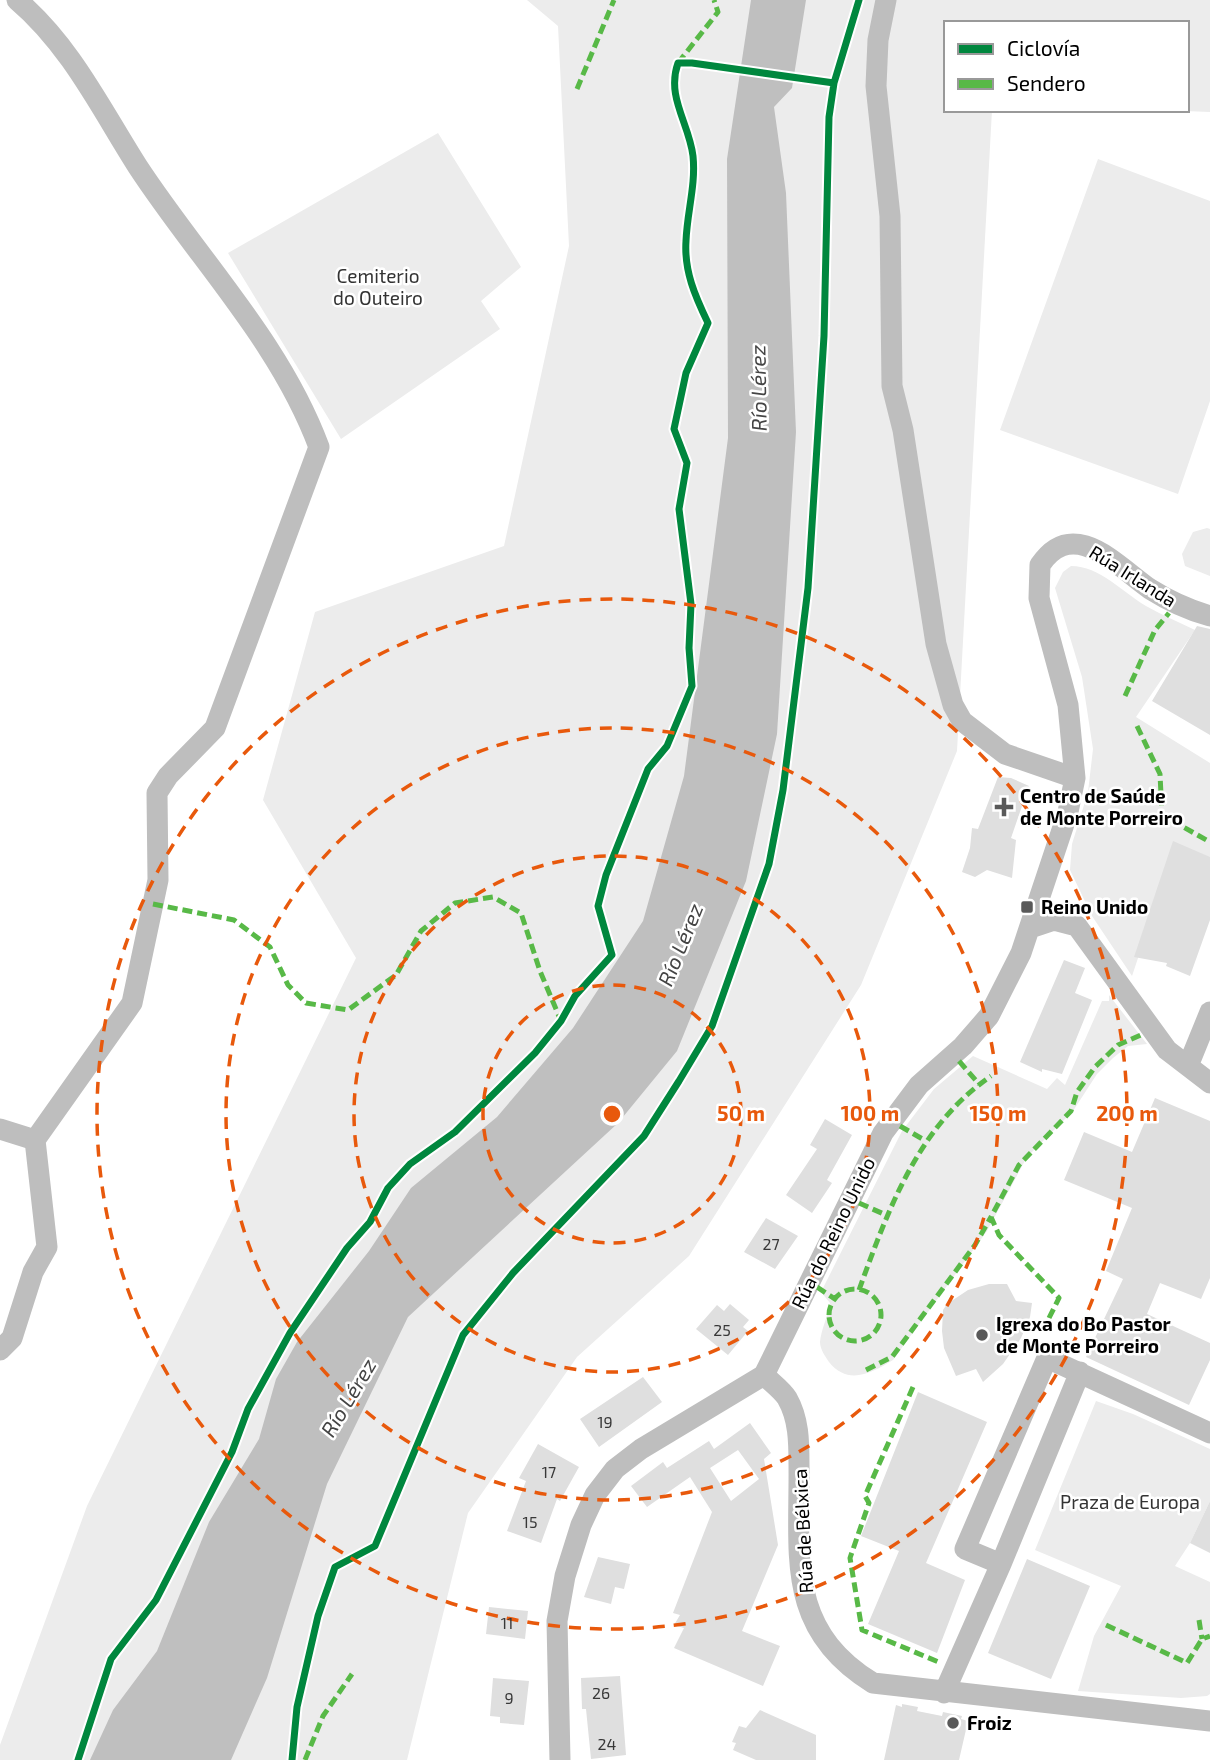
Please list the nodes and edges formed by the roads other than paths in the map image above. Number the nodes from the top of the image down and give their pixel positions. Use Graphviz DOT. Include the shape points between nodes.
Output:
graph roads {
  1 [pos="18,0"];
  2 [pos="886,0"];
  3 [pos="1055,548"];
  4 [pos="1210,616"];
  5 [pos="1075,778"];
  6 [pos="1030,928"];
  7 [pos="1210,1013"];
  8 [pos="1188,1066"];
  9 [pos="1210,1083"];
  10 [pos="0,1129"];
  11 [pos="35,1140"];
  12 [pos="0,1350"];
  13 [pos="1080,1372"];
  14 [pos="764,1375"];
  15 [pos="1210,1433"];
  16 [pos="1001,1564"];
  17 [pos="944,1693"];
  18 [pos="1210,1721"];
  19 [pos="560,1760"];
  1 -- 11 [label="street" via="76,64 139,167 278,359 305,408 319,447 215,728 157,793 158,880 132,1003"];
  2 -- 5 [label="street" via="876,86 890,216 892,386 936,644 961,720 1005,754"];
  3 -- 4 [label="street, Rúa Irlanda" via="1090,546 1150,589"];
  3 -- 5 [label="street, Rúa do Reino Unido" via="1040,565 1037,581 1068,705"];
  5 -- 6 [label="street, Rúa do Reino Unido"];
  6 -- 8 [label="street" via="1054,920 1077,926 1167,1050"];
  6 -- 14 [label="street, Rúa do Reino Unido" via="989,1016 919,1085 883,1133"];
  7 -- 8 [label="street"];
  8 -- 9 [label="street"];
  10 -- 11 [label="street"];
  11 -- 12 [label="street" via="47,1247 33,1272 12,1338"];
  13 -- 15 [label="street"];
  13 -- 16 [label="street"];
  13 -- 16 [label="street" via="1047,1358 965,1549"];
  14 -- 17 [label="street, Rúa de Bélxica" via="787,1397 798,1428 803,1589 824,1643 848,1668 873,1683"];
  14 -- 19 [label="street" via="641,1449 615,1469 595,1495 565,1576 557,1621"];
  16 -- 17 [label="street"];
  17 -- 18 [label="street, Rúa de Bélxica"];
}
